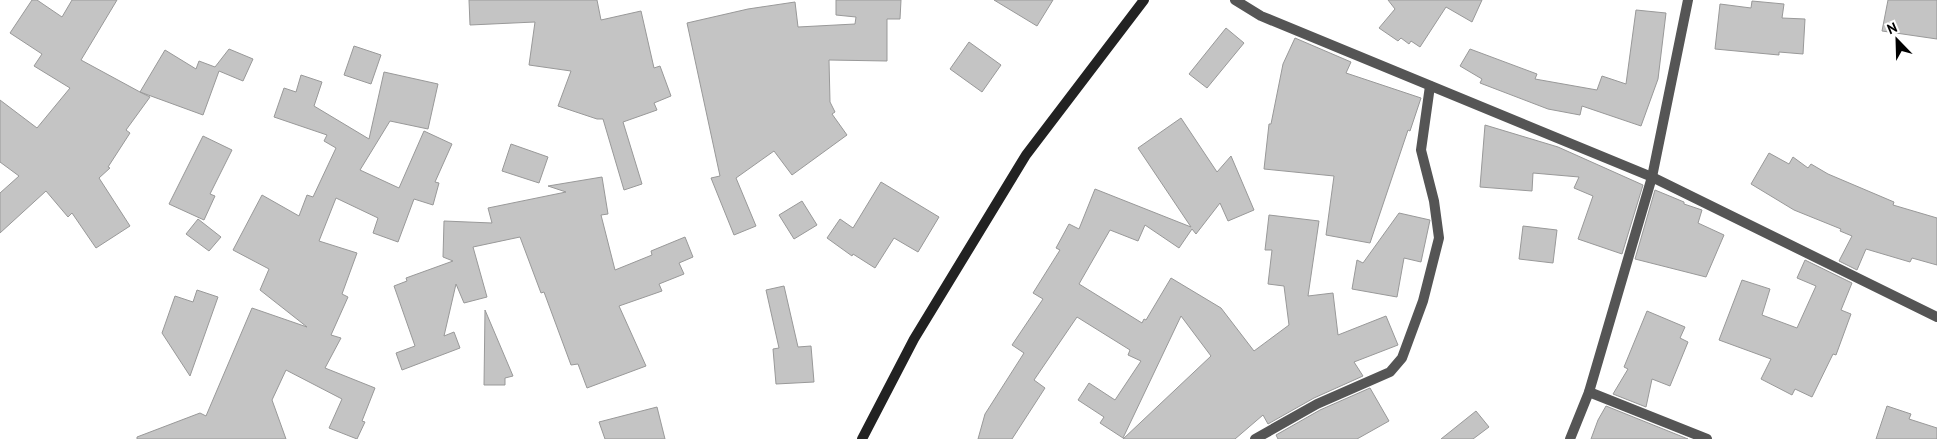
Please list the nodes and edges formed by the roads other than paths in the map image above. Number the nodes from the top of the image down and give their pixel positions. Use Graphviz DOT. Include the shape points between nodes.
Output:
graph roads {
  1 [pos="1144,0"];
  2 [pos="1235,0"];
  3 [pos="1688,0"];
  4 [pos="1430,86"];
  5 [pos="1652,177"];
  6 [pos="1937,317"];
  7 [pos="1589,392"];
  8 [pos="862,439"];
  9 [pos="1255,439"];
  10 [pos="1570,439"];
  11 [pos="1707,439"];
  1 -- 8 [label="main road" via="1026,155 914,339"];
  2 -- 4 [label="street" via="1261,16"];
  3 -- 5 [label="street"];
  4 -- 5 [label="street"];
  4 -- 9 [label="street" via="1421,150 1434,201 1439,238 1423,301 1402,358 1390,372 1317,404"];
  5 -- 6 [label="street"];
  5 -- 7 [label="street"];
  7 -- 10 [label="street"];
  7 -- 11 [label="street"];
}
